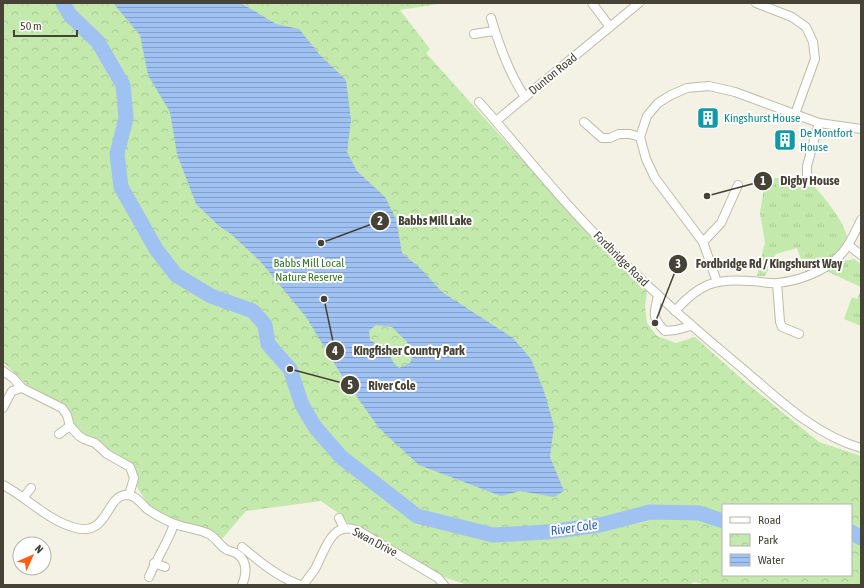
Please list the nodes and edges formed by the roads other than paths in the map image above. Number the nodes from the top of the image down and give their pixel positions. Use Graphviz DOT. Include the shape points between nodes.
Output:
graph roads {
  1 [pos="592,3"];
  2 [pos="639,3"];
  3 [pos="756,3"];
  4 [pos="491,18"];
  5 [pos="610,27"];
  6 [pos="494,31"];
  7 [pos="474,34"];
  8 [pos="525,97"];
  9 [pos="479,102"];
  10 [pos="795,114"];
  11 [pos="496,121"];
  12 [pos="584,122"];
  13 [pos="820,122"];
  14 [pos="861,130"];
  15 [pos="640,136"];
  16 [pos="806,178"];
  17 [pos="738,185"];
  18 [pos="861,220"];
  19 [pos="703,242"];
  20 [pos="848,245"];
  21 [pos="861,255"];
  22 [pos="717,282"];
  23 [pos="777,283"];
  24 [pos="658,296"];
  25 [pos="675,311"];
  26 [pos="691,326"];
  27 [pos="799,334"];
  28 [pos="3,371"];
  29 [pos="22,388"];
  30 [pos="3,408"];
  31 [pos="70,426"];
  32 [pos="59,434"];
  33 [pos="861,448"];
  34 [pos="3,485"];
  35 [pos="31,488"];
  36 [pos="129,495"];
  37 [pos="24,497"];
  38 [pos="340,518"];
  39 [pos="174,524"];
  40 [pos="344,528"];
  41 [pos="242,547"];
  42 [pos="154,563"];
  43 [pos="165,567"];
  44 [pos="149,577"];
  45 [pos="242,585"];
  46 [pos="300,585"];
  47 [pos="303,585"];
  48 [pos="444,585"];
  1 -- 5 [label="street"];
  2 -- 5 [label="street, Dunton Road"];
  3 -- 10 [label="street" via="792,17 806,27 813,42 816,59"];
  4 -- 6 [label="street"];
  5 -- 8 [label="street, Dunton Road"];
  6 -- 7 [label="street"];
  6 -- 8 [label="street" via="516,84"];
  8 -- 11 [label="street, Dunton Road"];
  9 -- 11 [label="street, Fordbridge Road"];
  10 -- 13 [label="street"];
  10 -- 15 [label="street" via="735,92 709,86 687,88 658,103 647,116"];
  11 -- 24 [label="street, Fordbridge Road" via="598,238"];
  12 -- 15 [label="street" via="602,138 619,134"];
  13 -- 14 [label="street"];
  13 -- 16 [label="street"];
  15 -- 19 [label="street" via="646,159 655,178"];
  17 -- 19 [label="street" via="721,223"];
  18 -- 20 [label="street"];
  19 -- 22 [label="street"];
  20 -- 21 [label="street"];
  20 -- 23 [label="street" via="835,260 821,270"];
  22 -- 23 [label="street" via="730,279"];
  22 -- 25 [label="street" via="694,292"];
  23 -- 27 [label="street" via="782,327"];
  24 -- 25 [label="street, Fordbridge Road"];
  24 -- 26 [label="street" via="654,311 656,322 665,331"];
  25 -- 26 [label="street, Fordbridge Road"];
  26 -- 33 [label="street, Fordbridge Road" via="783,404 829,436"];
  28 -- 29 [label="street"];
  29 -- 30 [label="street" via="12,391"];
  29 -- 31 [label="street" via="62,408"];
  31 -- 32 [label="street"];
  31 -- 36 [label="street" via="79,436 95,443 107,454 130,467 134,478"];
  34 -- 37 [label="street"];
  35 -- 37 [label="street"];
  36 -- 37 [label="street" via="118,498 101,522 85,529 55,520 42,513"];
  36 -- 39 [label="street" via="156,515"];
  38 -- 40 [label="street"];
  39 -- 42 [label="street"];
  39 -- 45 [label="street" via="211,535 227,550 236,553 246,566"];
  40 -- 47 [label="street, Swan Drive" via="330,538 314,570"];
  40 -- 48 [label="street, Swan Drive" via="359,531 438,578"];
  41 -- 46 [label="street" via="267,567"];
  42 -- 43 [label="street"];
  42 -- 44 [label="street"];
}
